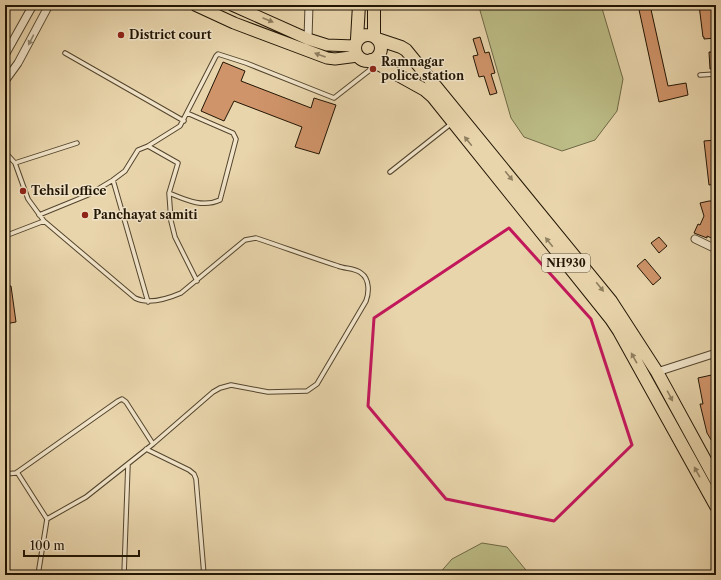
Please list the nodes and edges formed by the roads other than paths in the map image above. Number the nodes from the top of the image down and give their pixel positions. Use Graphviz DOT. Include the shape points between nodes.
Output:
graph roads {
  1 [pos="33,5"];
  2 [pos="48,5"];
  3 [pos="195,5"];
  4 [pos="232,5"];
  5 [pos="309,5"];
  6 [pos="359,5"];
  7 [pos="374,5"];
  8 [pos="376,38"];
  9 [pos="308,39"];
  10 [pos="357,47"];
  11 [pos="65,53"];
  12 [pos="5,56"];
  13 [pos="374,62"];
  14 [pos="716,74"];
  15 [pos="700,75"];
  16 [pos="5,81"];
  17 [pos="187,113"];
  18 [pos="457,119"];
  19 [pos="184,121"];
  20 [pos="77,143"];
  21 [pos="148,146"];
  22 [pos="5,152"];
  23 [pos="15,163"];
  24 [pos="390,172"];
  25 [pos="113,180"];
  26 [pos="169,193"];
  27 [pos="39,215"];
  28 [pos="44,221"];
  29 [pos="5,236"];
  30 [pos="695,239"];
  31 [pos="716,249"];
  32 [pos="197,281"];
  33 [pos="148,302"];
  34 [pos="716,353"];
  35 [pos="657,372"];
  36 [pos="153,444"];
  37 [pos="146,449"];
  38 [pos="128,464"];
  39 [pos="18,472"];
  40 [pos="5,474"];
  41 [pos="716,480"];
  42 [pos="716,506"];
  43 [pos="47,520"];
  44 [pos="38,575"];
  45 [pos="124,575"];
  46 [pos="204,575"];
  1 -- 12 [label="street"];
  2 -- 16 [label="street, one-way" via="18,63"];
  10 -- 3 [label="main road, one-way" via="335,59 327,58 234,23"];
  4 -- 9 [label="main road, one-way"];
  5 -- 9 [label="street"];
  6 -- 10 [label="highway"];
  7 -- 8 [label="highway"];
  8 -- 10 [label="highway, NH930" via="369,34 365,35"];
  8 -- 13 [label="highway" via="381,50"];
  8 -- 18 [label="highway, NH930" via="406,50"];
  9 -- 10 [label="main road" via="327,45"];
  10 -- 13 [label="highway, NH930" via="364,60"];
  11 -- 19 [label="lane"];
  13 -- 17 [label="lane" via="334,98 218,54"];
  13 -- 18 [label="highway, NH930" via="429,93"];
  14 -- 15 [label="lane"];
  17 -- 19 [label="lane"];
  17 -- 26 [label="lane" via="233,133 236,139 220,200 211,204 199,203"];
  18 -- 24 [label="lane"];
  18 -- 35 [label="highway, NH930, one-way" via="611,301"];
  42 -- 18 [label="highway, NH930, one-way" via="615,325"];
  19 -- 21 [label="lane"];
  20 -- 23 [label="lane"];
  21 -- 25 [label="lane" via="138,150 125,171"];
  21 -- 26 [label="lane" via="178,163"];
  22 -- 23 [label="lane"];
  23 -- 27 [label="lane" via="28,199"];
  25 -- 27 [label="lane" via="88,195"];
  25 -- 33 [label="lane"];
  26 -- 32 [label="lane" via="172,229"];
  27 -- 28 [label="lane"];
  28 -- 29 [label="lane"];
  28 -- 33 [label="lane" via="135,298"];
  30 -- 31 [label="street"];
  32 -- 33 [label="lane" via="172,297"];
  32 -- 36 [label="lane" via="246,240 256,238 339,267 360,271 366,278 369,293 317,384 312,388 307,391 280,393 231,385 220,388"];
  34 -- 35 [label="street"];
  35 -- 41 [label="highway, NH930, one-way"];
  36 -- 37 [label="lane"];
  36 -- 39 [label="lane" via="122,399"];
  37 -- 38 [label="lane"];
  37 -- 46 [label="lane" via="194,474"];
  38 -- 43 [label="lane" via="86,497"];
  38 -- 45 [label="lane"];
  39 -- 40 [label="lane"];
  39 -- 43 [label="lane"];
  43 -- 44 [label="lane"];
}
